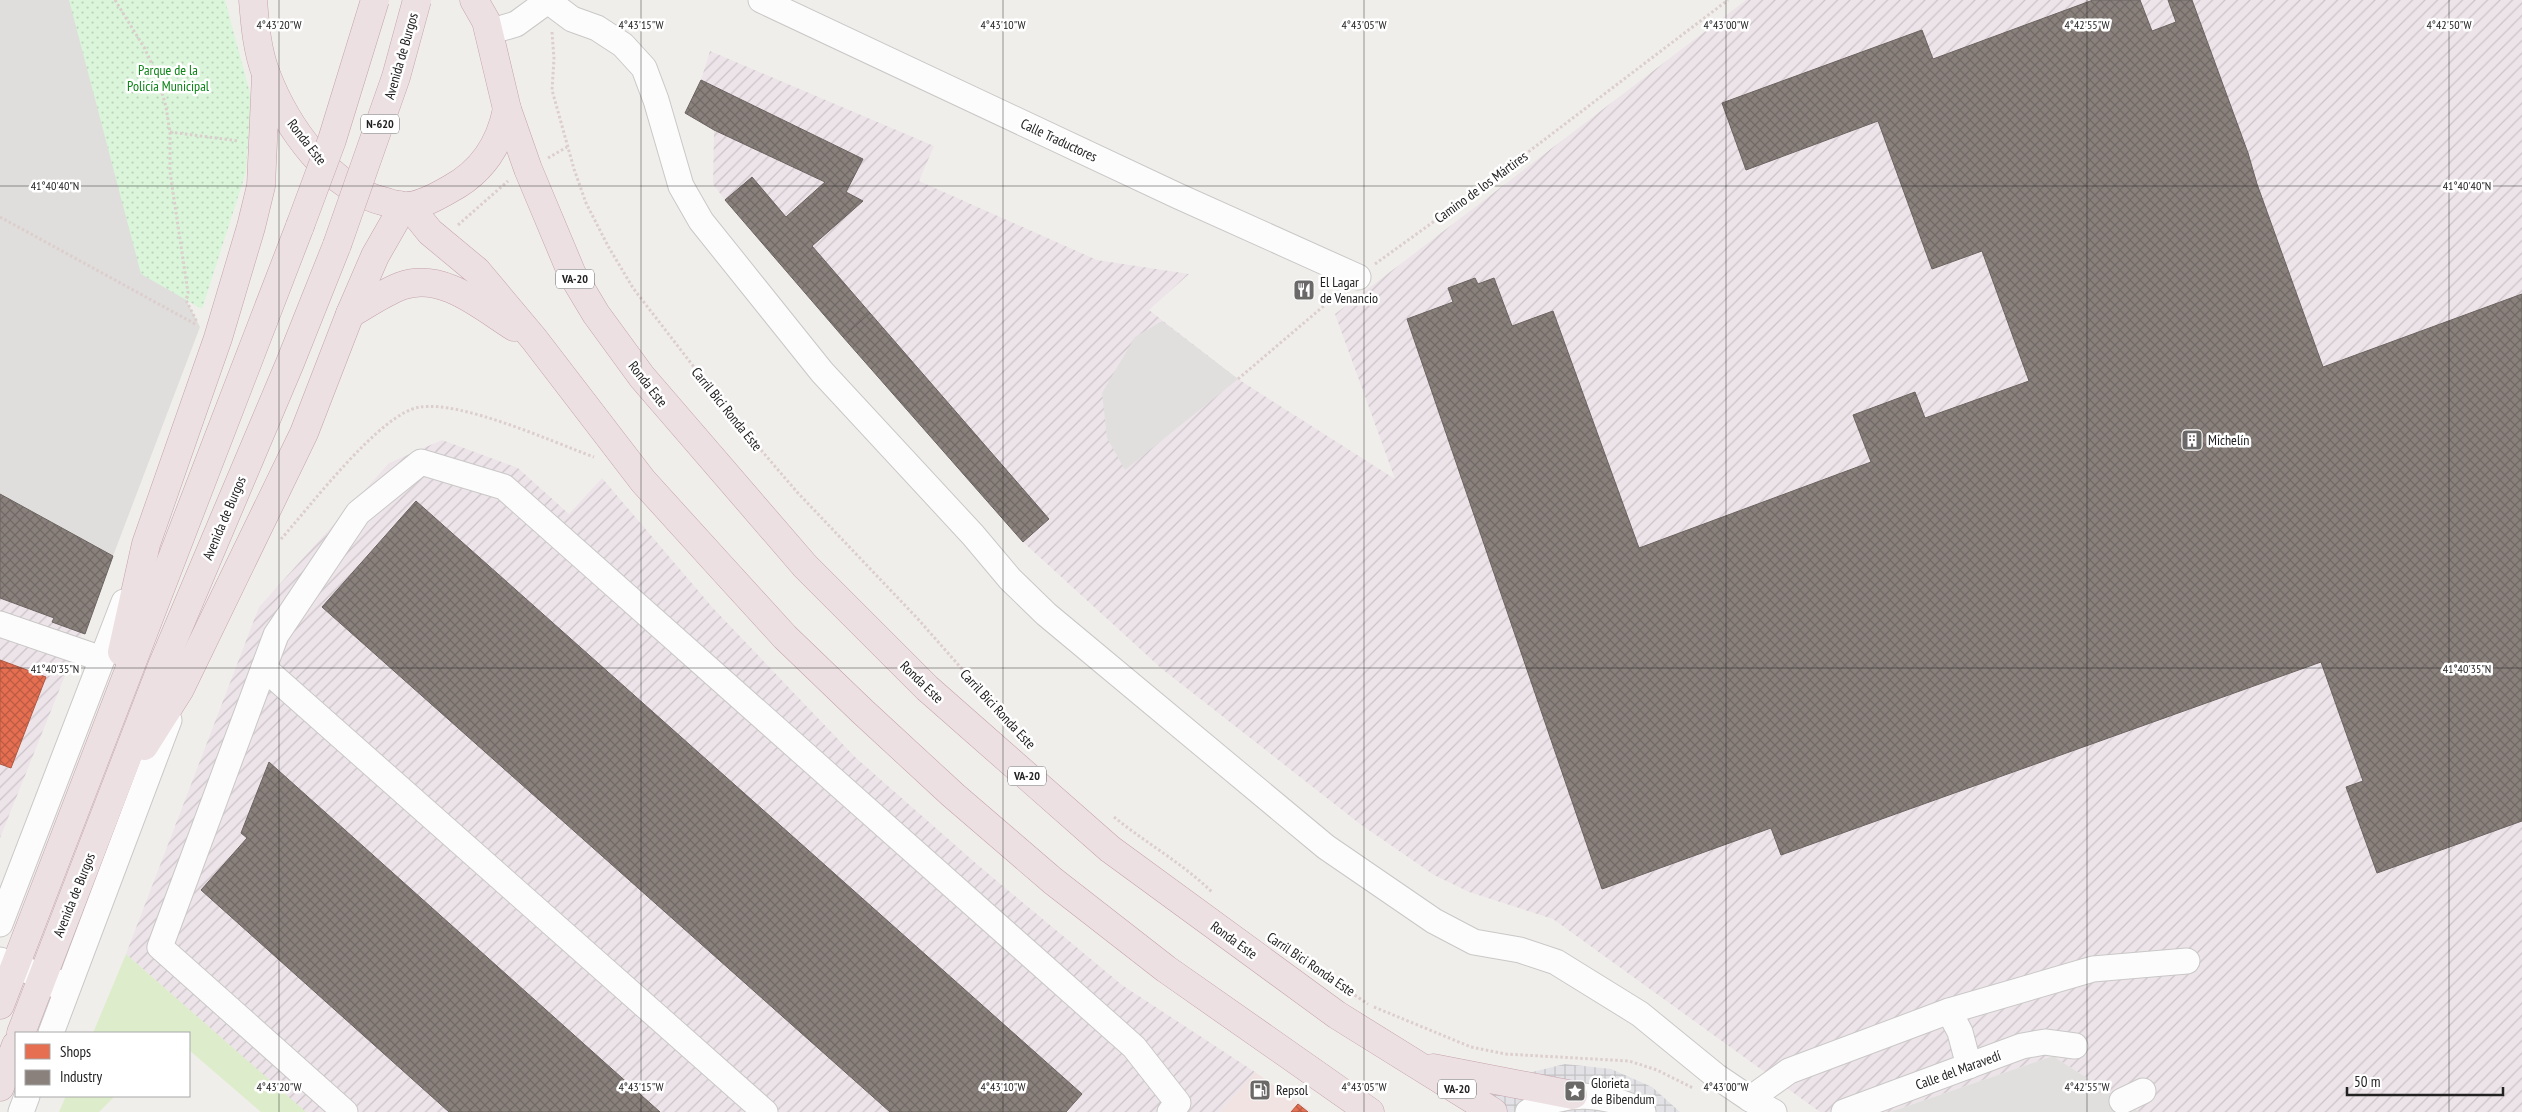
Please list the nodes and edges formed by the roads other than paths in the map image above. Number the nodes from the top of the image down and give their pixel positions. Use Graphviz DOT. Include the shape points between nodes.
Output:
graph roads {
  1 [pos="253,0"];
  2 [pos="375,0"];
  3 [pos="418,0"];
  4 [pos="761,0"];
  5 [pos="549,1"];
  6 [pos="484,13"];
  7 [pos="266,74"];
  8 [pos="507,109"];
  9 [pos="404,206"];
  10 [pos="1358,277"];
  11 [pos="350,314"];
  12 [pos="534,339"];
  13 [pos="146,544"];
  14 [pos="0,624"];
  15 [pos="102,659"];
  16 [pos="264,668"];
  17 [pos="180,689"];
  18 [pos="99,748"];
  19 [pos="113,796"];
  20 [pos="0,924"];
  21 [pos="2188,961"];
  22 [pos="7,963"];
  23 [pos="42,976"];
  24 [pos="0,1005"];
  25 [pos="1949,1010"];
  26 [pos="53,1030"];
  27 [pos="21,1032"];
  28 [pos="2075,1046"];
  29 [pos="15,1047"];
  30 [pos="1422,1066"];
  31 [pos="1968,1066"];
  32 [pos="0,1087"];
  33 [pos="1573,1094"];
  34 [pos="27,1097"];
  35 [pos="1750,1099"];
  36 [pos="21,1112"];
  37 [pos="345,1112"];
  38 [pos="765,1112"];
  39 [pos="1170,1112"];
  40 [pos="1370,1112"];
  41 [pos="1492,1112"];
  42 [pos="1528,1112"];
  43 [pos="1643,1112"];
  44 [pos="1774,1112"];
  45 [pos="1844,1112"];
  1 -- 7 [label="highway, Ronda Este" via="257,44"];
  2 -- 18 [label="highway, Avenida de Burgos / N-620, bridge" via="332,140"];
  3 -- 19 [label="highway, Avenida de Burgos / N-620, bridge" via="396,78 336,245 290,363 162,666"];
  4 -- 10 [label="street, Calle Traductores"];
  5 -- 6 [label="street" via="516,24"];
  5 -- 35 [label="street" via="572,19 597,28 623,45 644,68 681,186 701,220 822,372 1010,579 1046,614 1334,853 1434,921 1474,942 1520,950 1556,962 1640,1014 1716,1076"];
  6 -- 8 [label="highway, Ronda Este / VA-20"];
  7 -- 9 [label="highway, Ronda Este" via="289,123 334,176 369,198"];
  7 -- 13 [label="highway" via="261,186 251,227 218,338"];
  8 -- 9 [label="highway, Ronda Este / VA-20" via="499,140 485,162 464,182 438,196"];
  8 -- 30 [label="highway, Ronda Este / VA-20" via="528,170 572,274 596,314 682,426 805,566 934,695 1110,849 1337,1015"];
  9 -- 11 [label="highway" via="375,256"];
  9 -- 12 [label="highway" via="477,271"];
  11 -- 12 [label="highway" via="402,286 428,283 453,289"];
  11 -- 17 [label="highway" via="304,433"];
  12 -- 40 [label="highway" via="643,481 722,568 785,636 925,769 1053,881 1158,963"];
  13 -- 15 [label="street"];
  13 -- 18 [label="highway"];
  14 -- 15 [label="street"];
  15 -- 20 [label="street"];
  16 -- 37 [label="street" via="160,947"];
  16 -- 38 [label="street"];
  16 -- 39 [label="street" via="276,636 358,513 421,462 504,486 1134,1047 1178,1103"];
  17 -- 19 [label="highway"];
  17 -- 26 [label="street, Avenida de Burgos"];
  18 -- 22 [label="highway, Avenida de Burgos"];
  19 -- 23 [label="highway, Avenida de Burgos"];
  21 -- 25 [label="street" via="2093,969"];
  22 -- 23 [label="street"];
  22 -- 24 [label="highway, Avenida de Burgos"];
  23 -- 26 [label="street" via="57,982"];
  23 -- 27 [label="highway, Avenida de Burgos"];
  25 -- 31 [label="street" via="1960,1032"];
  25 -- 35 [label="street" via="1789,1071"];
  28 -- 31 [label="street, Calle del Maravedí" via="2045,1042 2022,1046"];
  29 -- 32 [label="highway"];
  30 -- 33 [label="highway"];
  30 -- 41 [label="highway, Ronda Este / VA-20"];
  31 -- 45 [label="street, Calle del Maravedí"];
  33 -- 42 [label="street"];
  33 -- 43 [label="street" via="1620,1101"];
  34 -- 36 [label="street"];
  35 -- 44 [label="street"];
}
